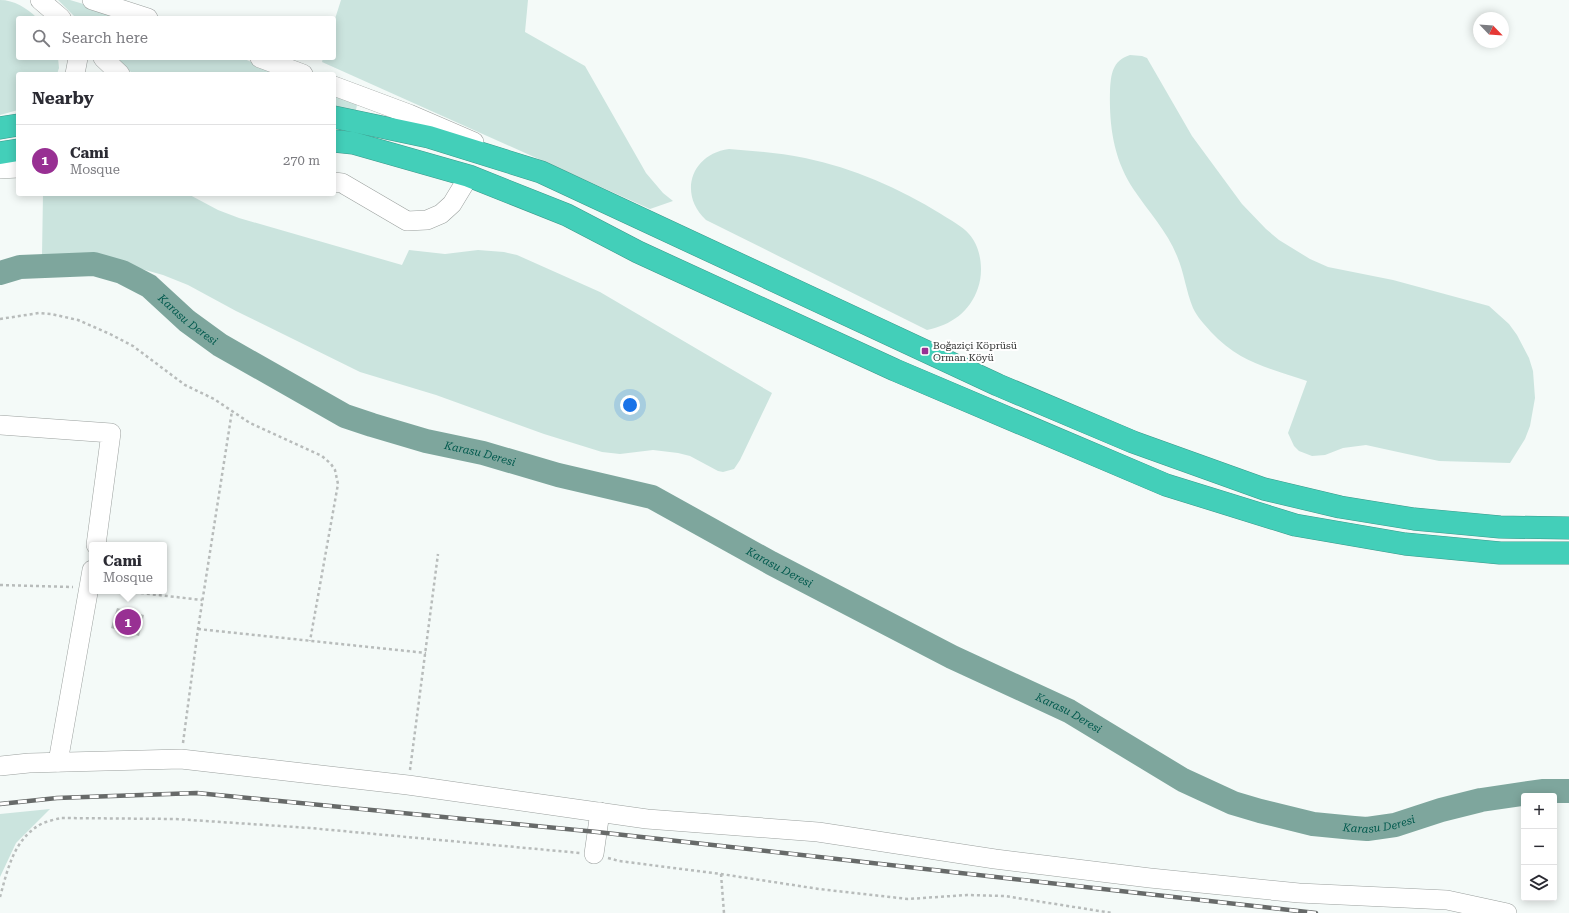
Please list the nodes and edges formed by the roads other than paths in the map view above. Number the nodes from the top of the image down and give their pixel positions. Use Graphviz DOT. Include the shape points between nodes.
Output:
graph roads {
  1 [pos="40,0"];
  2 [pos="92,0"];
  3 [pos="59,16"];
  4 [pos="142,16"];
  5 [pos="78,60"];
  6 [pos="105,60"];
  7 [pos="265,60"];
  8 [pos="74,72"];
  9 [pos="118,72"];
  10 [pos="298,72"];
  11 [pos="336,87"];
  12 [pos="336,117"];
  13 [pos="16,125"];
  14 [pos="0,128"];
  15 [pos="336,142"];
  16 [pos="16,150"];
  17 [pos="0,153"];
  18 [pos="16,168"];
  19 [pos="0,169"];
  20 [pos="541,172"];
  21 [pos="469,176"];
  22 [pos="336,182"];
  23 [pos="0,425"];
  24 [pos="1569,528"];
  25 [pos="96,542"];
  26 [pos="1569,553"];
  27 [pos="89,590"];
  28 [pos="58,762"];
  29 [pos="0,766"];
  30 [pos="600,812"];
  31 [pos="594,854"];
  32 [pos="1507,913"];
  1 -- 3 [label="street"];
  2 -- 4 [label="street"];
  5 -- 8 [label="street"];
  6 -- 9 [label="street"];
  7 -- 10 [label="street"];
  11 -- 20 [label="street" via="409,114"];
  12 -- 20 [label="highway" via="428,137"];
  13 -- 14 [label="highway"];
  15 -- 21 [label="highway" via="353,143"];
  16 -- 17 [label="highway"];
  18 -- 19 [label="street"];
  20 -- 24 [label="highway" via="998,385 1133,442 1264,489 1340,507 1414,519 1500,527"];
  21 -- 22 [label="street" via="452,204 441,214 427,220 406,221 342,183"];
  21 -- 26 [label="highway" via="567,216 638,252 895,370 1166,485 1295,526 1397,543 1500,553"];
  23 -- 25 [label="street" via="111,433"];
  27 -- 28 [label="street"];
  28 -- 29 [label="street"];
  28 -- 30 [label="street" via="181,759 408,785"];
  30 -- 31 [label="street"];
  30 -- 32 [label="street" via="647,819 818,832 995,859 1150,878 1299,893 1448,900"];
}
